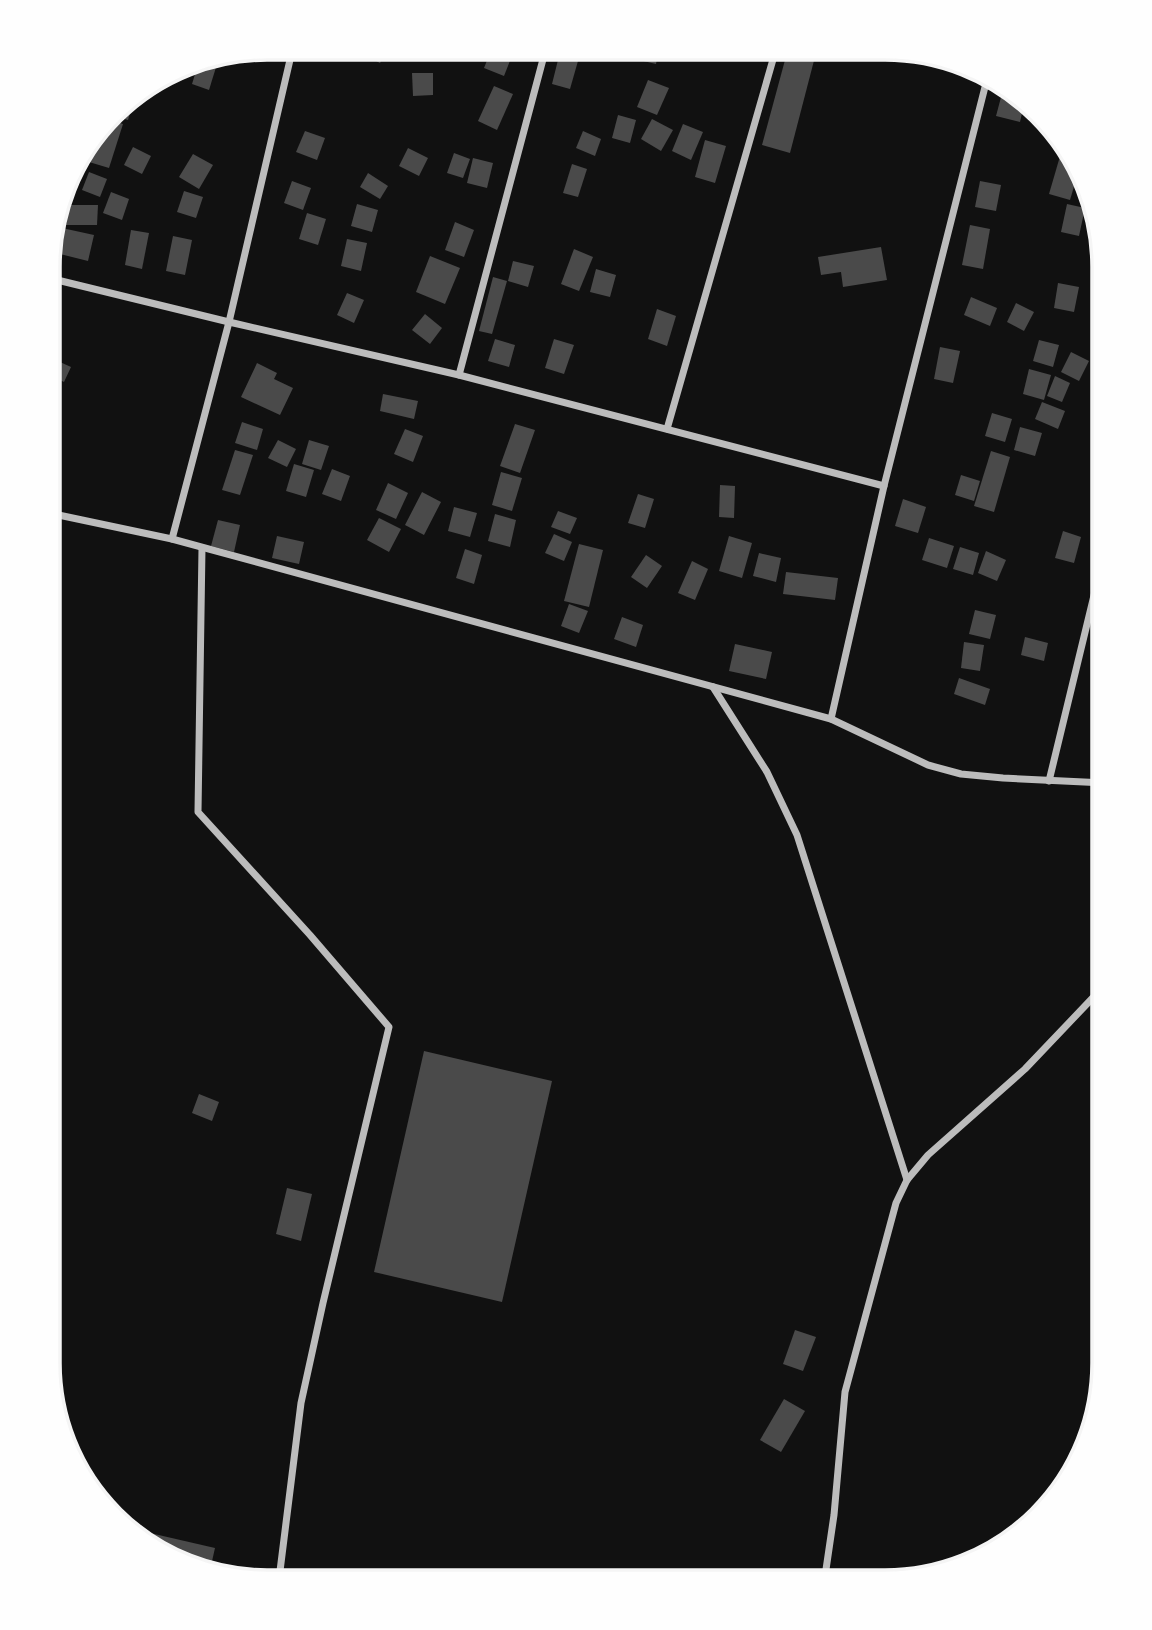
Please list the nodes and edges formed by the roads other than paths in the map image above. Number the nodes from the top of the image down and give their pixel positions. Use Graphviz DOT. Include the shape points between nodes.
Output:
graph roads {
  1 [pos="290,60"];
  2 [pos="543,60"];
  3 [pos="773,60"];
  4 [pos="985,86"];
  5 [pos="60,281"];
  6 [pos="229,322"];
  7 [pos="459,375"];
  8 [pos="667,429"];
  9 [pos="884,486"];
  10 [pos="60,515"];
  11 [pos="172,539"];
  12 [pos="202,548"];
  13 [pos="1092,603"];
  14 [pos="713,687"];
  15 [pos="831,719"];
  16 [pos="1049,780"];
  17 [pos="1092,782"];
  18 [pos="1092,999"];
  19 [pos="907,1180"];
  20 [pos="280,1571"];
  21 [pos="826,1571"];
  1 -- 6 [label="street"];
  2 -- 7 [label="street"];
  3 -- 8 [label="street"];
  4 -- 9 [label="street"];
  5 -- 6 [label="street"];
  6 -- 7 [label="street"];
  6 -- 11 [label="street"];
  7 -- 8 [label="street"];
  8 -- 9 [label="street"];
  9 -- 15 [label="street"];
  10 -- 11 [label="street"];
  11 -- 12 [label="street"];
  12 -- 14 [label="street"];
  12 -- 20 [label="street" via="198,812 389,1027 301,1403"];
  13 -- 16 [label="street"];
  14 -- 15 [label="street"];
  14 -- 19 [label="street" via="767,772 797,835"];
  15 -- 16 [label="street" via="928,765 961,774"];
  16 -- 17 [label="street"];
  18 -- 19 [label="street"];
  19 -- 21 [label="street" via="896,1203 845,1392"];
}
